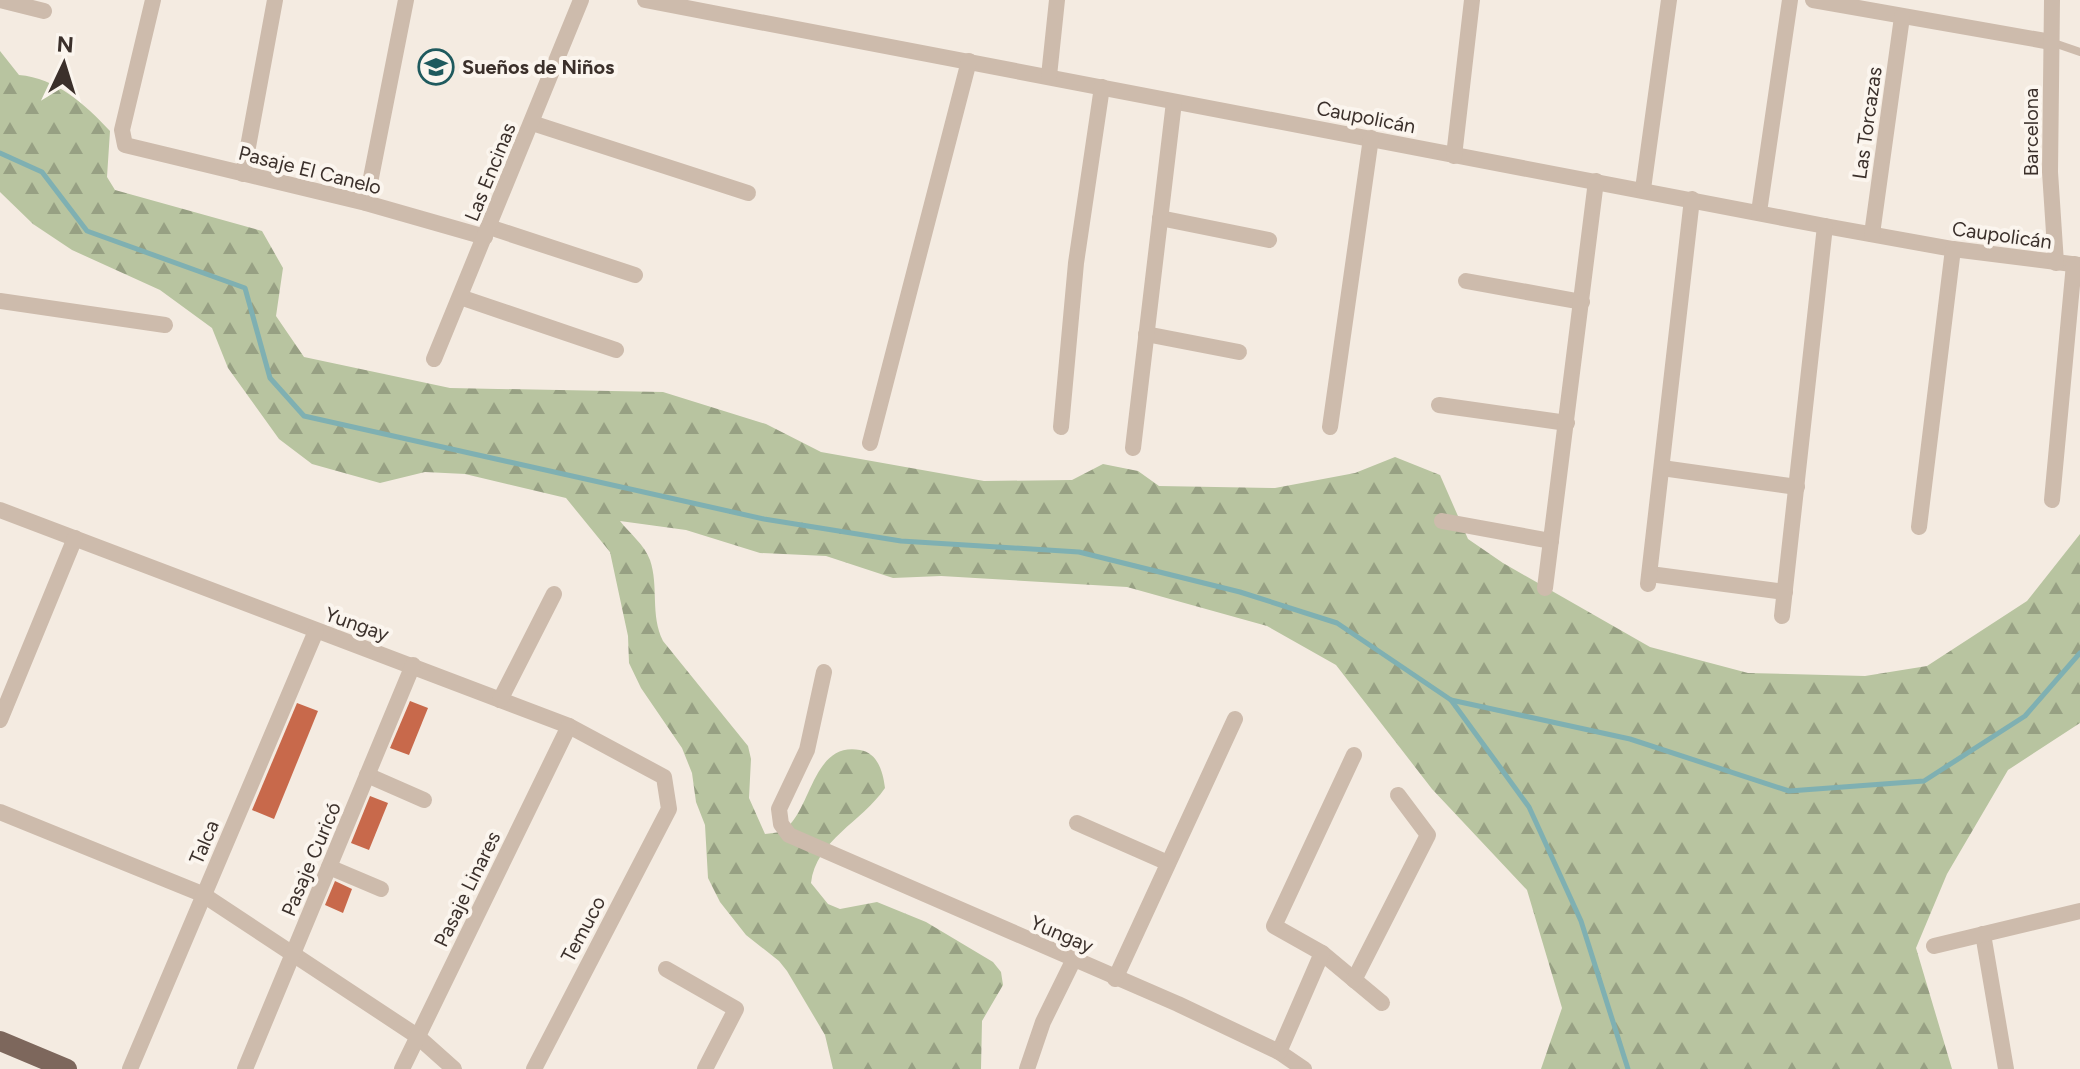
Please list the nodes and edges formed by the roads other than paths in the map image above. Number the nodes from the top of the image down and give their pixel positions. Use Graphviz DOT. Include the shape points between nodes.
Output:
graph roads {
  1 [pos="0,0"];
  2 [pos="153,0"];
  3 [pos="275,0"];
  4 [pos="406,0"];
  5 [pos="581,0"];
  6 [pos="645,0"];
  7 [pos="1057,0"];
  8 [pos="1472,0"];
  9 [pos="1669,0"];
  10 [pos="1790,0"];
  11 [pos="1813,0"];
  12 [pos="2052,0"];
  13 [pos="1852,4"];
  14 [pos="44,11"];
  15 [pos="1902,17"];
  16 [pos="2051,42"];
  17 [pos="2080,52"];
  18 [pos="969,61"];
  19 [pos="1049,76"];
  20 [pos="1102,87"];
  21 [pos="1174,102"];
  22 [pos="532,123"];
  23 [pos="1371,138"];
  24 [pos="1454,156"];
  25 [pos="243,174"];
  26 [pos="1596,181"];
  27 [pos="1643,189"];
  28 [pos="748,193"];
  29 [pos="1692,199"];
  30 [pos="366,203"];
  31 [pos="1759,212"];
  32 [pos="1160,218"];
  33 [pos="1825,226"];
  34 [pos="487,232"];
  35 [pos="1872,234"];
  36 [pos="1269,240"];
  37 [pos="1953,249"];
  38 [pos="2056,263"];
  39 [pos="2077,265"];
  40 [pos="635,275"];
  41 [pos="1466,281"];
  42 [pos="460,297"];
  43 [pos="0,301"];
  44 [pos="1582,302"];
  45 [pos="165,325"];
  46 [pos="1146,334"];
  47 [pos="616,350"];
  48 [pos="1239,352"];
  49 [pos="434,359"];
  50 [pos="1439,405"];
  51 [pos="1567,423"];
  52 [pos="1061,427"];
  53 [pos="1330,427"];
  54 [pos="870,443"];
  55 [pos="1133,448"];
  56 [pos="1662,468"];
  57 [pos="1797,487"];
  58 [pos="2052,500"];
  59 [pos="0,510"];
  60 [pos="1442,521"];
  61 [pos="1919,527"];
  62 [pos="75,538"];
  63 [pos="1551,541"];
  64 [pos="1545,588"];
  65 [pos="1785,592"];
  66 [pos="554,594"];
  67 [pos="1782,616"];
  68 [pos="316,631"];
  69 [pos="413,665"];
  70 [pos="824,672"];
  71 [pos="500,700"];
  72 [pos="1235,719"];
  73 [pos="0,720"];
  74 [pos="569,726"];
  75 [pos="1354,755"];
  76 [pos="367,775"];
  77 [pos="1398,795"];
  78 [pos="424,800"];
  79 [pos="669,809"];
  80 [pos="0,812"];
  81 [pos="1077,823"];
  82 [pos="1168,863"];
  83 [pos="329,867"];
  84 [pos="381,889"];
  85 [pos="202,894"];
  86 [pos="2080,911"];
  87 [pos="1983,934"];
  88 [pos="1934,946"];
  89 [pos="293,953"];
  90 [pos="1322,953"];
  91 [pos="1073,961"];
  92 [pos="666,969"];
  93 [pos="1115,979"];
  94 [pos="1354,980"];
  95 [pos="1382,1003"];
  96 [pos="417,1036"];
  97 [pos="0,1041"];
  98 [pos="1279,1052"];
  99 [pos="67,1069"];
  100 [pos="130,1069"];
  101 [pos="245,1069"];
  102 [pos="402,1069"];
  103 [pos="454,1069"];
  104 [pos="534,1069"];
  105 [pos="705,1069"];
  106 [pos="1027,1069"];
  107 [pos="1304,1069"];
  108 [pos="2006,1069"];
  1 -- 14 [label="street"];
  2 -- 25 [label="street, Pasaje El Canelo" via="122,130 125,145"];
  3 -- 25 [label="street"];
  4 -- 30 [label="street"];
  5 -- 22 [label="street, Las Encinas"];
  6 -- 18 [label="street, Caupolicán"];
  7 -- 19 [label="street"];
  8 -- 24 [label="street"];
  9 -- 27 [label="street"];
  10 -- 31 [label="street"];
  11 -- 13 [label="street"];
  12 -- 16 [label="street, Barcelona"];
  13 -- 15 [label="street"];
  15 -- 16 [label="street"];
  15 -- 35 [label="street, Las Torcazas"];
  16 -- 17 [label="lane"];
  16 -- 38 [label="street, Barcelona"];
  18 -- 19 [label="street, Caupolicán"];
  18 -- 54 [label="street"];
  19 -- 20 [label="street, Caupolicán"];
  20 -- 21 [label="street, Caupolicán"];
  20 -- 52 [label="street" via="1076,263"];
  21 -- 23 [label="street, Caupolicán"];
  21 -- 32 [label="street"];
  22 -- 28 [label="street"];
  22 -- 34 [label="street, Las Encinas"];
  23 -- 24 [label="street, Caupolicán"];
  23 -- 53 [label="street"];
  24 -- 26 [label="street, Caupolicán"];
  25 -- 30 [label="street, Pasaje El Canelo"];
  26 -- 27 [label="street, Caupolicán"];
  26 -- 44 [label="street"];
  27 -- 29 [label="street, Caupolicán"];
  29 -- 31 [label="street, Caupolicán"];
  29 -- 56 [label="street"];
  30 -- 34 [label="street, Pasaje El Canelo"];
  31 -- 33 [label="street, Caupolicán"];
  32 -- 36 [label="street"];
  32 -- 46 [label="street"];
  33 -- 35 [label="street, Caupolicán"];
  33 -- 57 [label="street"];
  34 -- 40 [label="street, Pasaje El Canelo"];
  34 -- 42 [label="street, Las Encinas"];
  35 -- 37 [label="street, Caupolicán"];
  37 -- 38 [label="street, Caupolicán"];
  37 -- 61 [label="street"];
  38 -- 39 [label="street, Caupolicán"];
  39 -- 58 [label="street"];
  41 -- 44 [label="street"];
  42 -- 47 [label="street"];
  42 -- 49 [label="street, Las Encinas"];
  43 -- 45 [label="street"];
  44 -- 51 [label="street"];
  46 -- 48 [label="street"];
  46 -- 55 [label="street"];
  50 -- 51 [label="street"];
  51 -- 63 [label="street"];
  56 -- 57 [label="street"];
  56 -- 65 [label="street" via="1649,579"];
  57 -- 65 [label="street"];
  59 -- 62 [label="street, Yungay"];
  60 -- 63 [label="street"];
  62 -- 68 [label="street, Yungay"];
  62 -- 73 [label="street"];
  63 -- 64 [label="street"];
  65 -- 67 [label="street"];
  66 -- 71 [label="street"];
  68 -- 69 [label="street, Yungay"];
  68 -- 85 [label="street, Talca"];
  69 -- 71 [label="street, Yungay"];
  69 -- 76 [label="street, Pasaje Curicó"];
  70 -- 91 [label="street, Yungay" via="811,737 779,809 784,830"];
  71 -- 74 [label="street, Yungay"];
  72 -- 82 [label="street"];
  74 -- 79 [label="street, Yungay" via="664,777"];
  74 -- 96 [label="street, Pasaje Linares"];
  75 -- 90 [label="street" via="1274,926"];
  76 -- 78 [label="street"];
  76 -- 83 [label="street, Pasaje Curicó"];
  77 -- 94 [label="street" via="1428,835"];
  79 -- 104 [label="street, Temuco"];
  80 -- 85 [label="street"];
  81 -- 82 [label="street"];
  82 -- 93 [label="street"];
  83 -- 84 [label="street"];
  83 -- 89 [label="street, Pasaje Curicó"];
  85 -- 89 [label="street"];
  85 -- 100 [label="street, Talca"];
  86 -- 87 [label="street"];
  87 -- 88 [label="street"];
  87 -- 108 [label="street"];
  89 -- 96 [label="street"];
  89 -- 101 [label="street, Pasaje Curicó"];
  90 -- 94 [label="street"];
  90 -- 98 [label="street"];
  91 -- 93 [label="street, Yungay"];
  91 -- 106 [label="street"];
  92 -- 105 [label="street" via="736,1009"];
  93 -- 98 [label="street, Yungay"];
  94 -- 95 [label="street"];
  96 -- 102 [label="street, Pasaje Linares"];
  96 -- 103 [label="street"];
  97 -- 99 [label="main road"];
  98 -- 107 [label="street, Yungay"];
}
